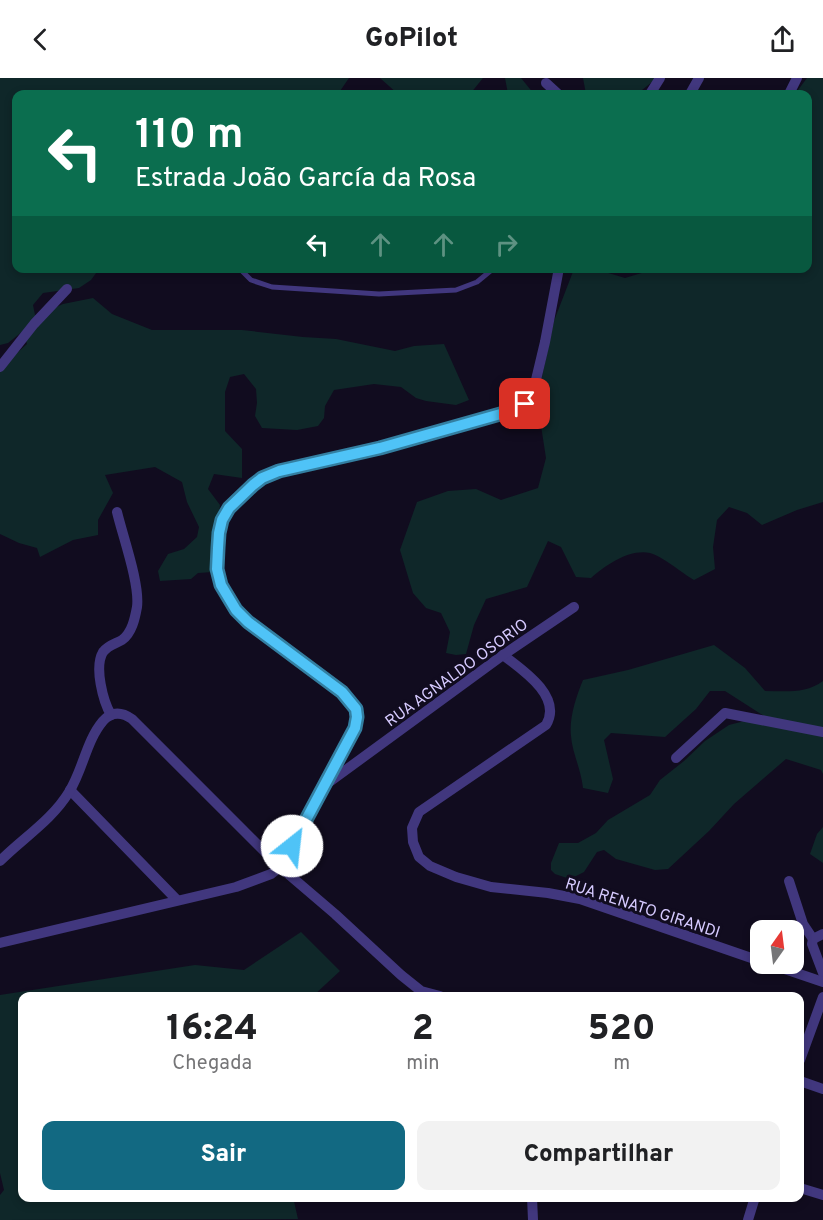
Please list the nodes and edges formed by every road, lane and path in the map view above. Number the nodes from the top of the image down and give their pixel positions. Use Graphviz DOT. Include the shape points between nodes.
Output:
graph roads {
  1 [pos="546,83"];
  2 [pos="554,90"];
  3 [pos="244,273"];
  4 [pos="488,273"];
  5 [pos="558,273"];
  6 [pos="67,289"];
  7 [pos="0,367"];
  8 [pos="117,512"];
  9 [pos="574,607"];
  10 [pos="503,655"];
  11 [pos="111,715"];
  12 [pos="823,732"];
  13 [pos="676,758"];
  14 [pos="326,784"];
  15 [pos="70,790"];
  16 [pos="0,861"];
  17 [pos="280,867"];
  18 [pos="789,880"];
  19 [pos="177,900"];
  20 [pos="818,937"];
  21 [pos="0,944"];
  22 [pos="750,958"];
  23 [pos="799,974"];
  24 [pos="823,974"];
  25 [pos="823,982"];
  26 [pos="425,992"];
  27 [pos="823,997"];
  28 [pos="804,1049"];
  29 [pos="804,1082"];
  30 [pos="823,1089"];
  31 [pos="804,1189"];
  32 [pos="823,1195"];
  33 [pos="532,1202"];
  34 [pos="753,1202"];
  35 [pos="533,1220"];
  36 [pos="748,1220"];
  1 -- 2 [label="street"];
  3 -- 4 [label="lane" via="251,280 272,287 379,294 456,290"];
  5 -- 14 [label="street" via="535,384 525,404 391,445 279,471 253,485 222,520 217,569 221,585 236,610 342,692 356,709 355,728"];
  6 -- 7 [label="street"];
  8 -- 11 [label="street" via="137,591 137,606 129,633 111,644 101,660 102,697"];
  9 -- 10 [label="street, RUA AGNALDO OSORIO"];
  10 -- 14 [label="street, RUA AGNALDO OSORIO"];
  10 -- 22 [label="street, RUA RENATO GIRANDI" via="549,699 550,718 546,725 418,812 412,828 419,857 456,878 491,887 580,899"];
  11 -- 15 [label="street" via="92,740"];
  11 -- 17 [label="street" via="125,714 132,719"];
  12 -- 13 [label="street" via="725,713"];
  14 -- 17 [label="street"];
  15 -- 16 [label="street" via="45,822"];
  15 -- 19 [label="street"];
  17 -- 19 [label="street" via="236,886"];
  17 -- 26 [label="street"];
  18 -- 20 [label="street" via="803,924"];
  19 -- 21 [label="street"];
  20 -- 24 [label="street" via="813,949"];
  23 -- 25 [label="street"];
  27 -- 28 [label="street"];
  29 -- 30 [label="street"];
  31 -- 32 [label="street"];
  33 -- 35 [label="street"];
  34 -- 36 [label="street"];
}
